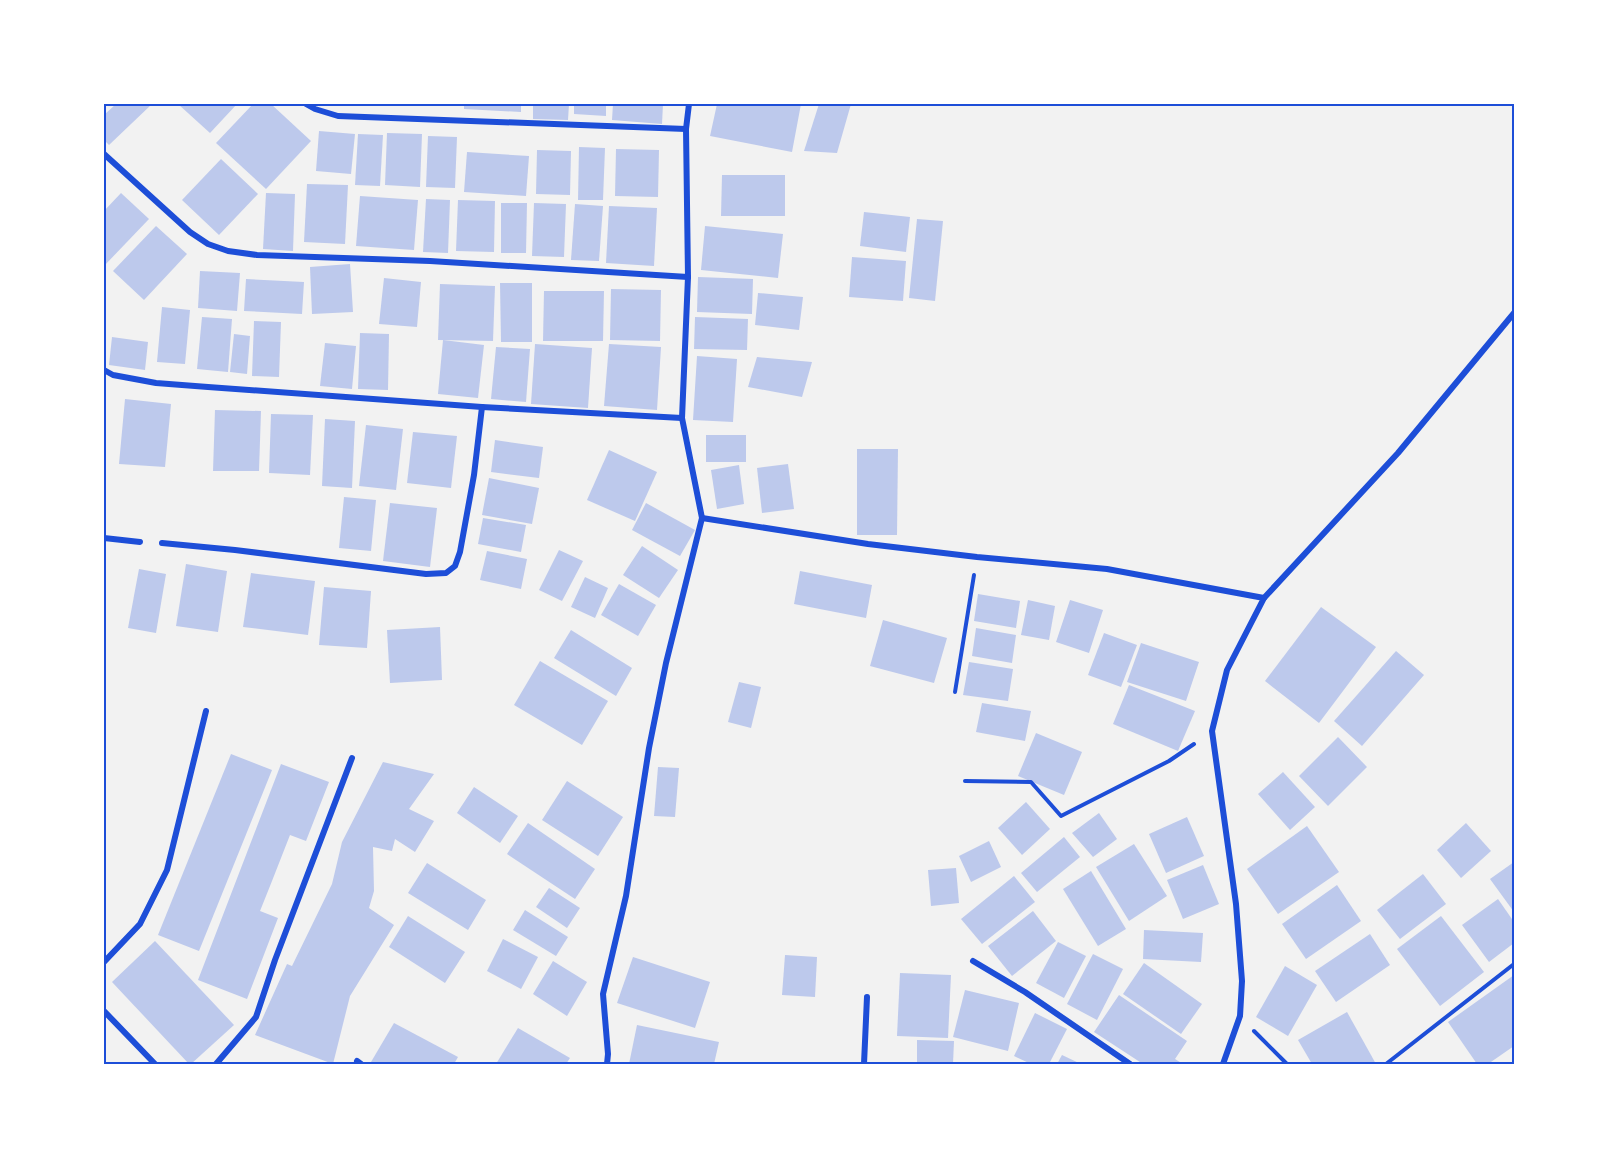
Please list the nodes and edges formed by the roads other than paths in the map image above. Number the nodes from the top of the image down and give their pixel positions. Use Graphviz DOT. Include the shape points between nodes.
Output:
graph roads {
  1 [pos="306,104"];
  2 [pos="689,104"];
  3 [pos="686,129"];
  4 [pos="104,153"];
  5 [pos="688,277"];
  6 [pos="1515,313"];
  7 [pos="104,370"];
  8 [pos="482,407"];
  9 [pos="682,418"];
  10 [pos="702,518"];
  11 [pos="104,538"];
  12 [pos="140,542"];
  13 [pos="162,543"];
  14 [pos="1264,598"];
  15 [pos="206,711"];
  16 [pos="352,758"];
  17 [pos="973,961"];
  18 [pos="104,962"];
  19 [pos="867,997"];
  20 [pos="104,1011"];
  21 [pos="155,1065"];
  22 [pos="216,1065"];
  23 [pos="607,1065"];
  24 [pos="864,1065"];
  25 [pos="1130,1065"];
  26 [pos="1223,1065"];
  1 -- 3 [label="street" via="338,116"];
  2 -- 3 [label="street"];
  3 -- 5 [label="street"];
  4 -- 5 [label="street" via="190,232 228,251"];
  5 -- 9 [label="street"];
  6 -- 14 [label="street" via="1398,453"];
  7 -- 8 [label="street" via="167,384"];
  8 -- 9 [label="street"];
  8 -- 13 [label="street" via="460,552 455,566 446,573 426,574"];
  9 -- 10 [label="street"];
  10 -- 14 [label="street" via="868,544 1107,569"];
  10 -- 23 [label="street" via="666,663 626,896 603,994"];
  11 -- 12 [label="street"];
  14 -- 26 [label="street" via="1227,670 1212,731 1236,904 1242,981 1240,1016"];
  15 -- 18 [label="street" via="167,870 140,924"];
  16 -- 22 [label="street" via="256,1017"];
  17 -- 25 [label="street"];
  19 -- 24 [label="street"];
  20 -- 21 [label="street"];
}
